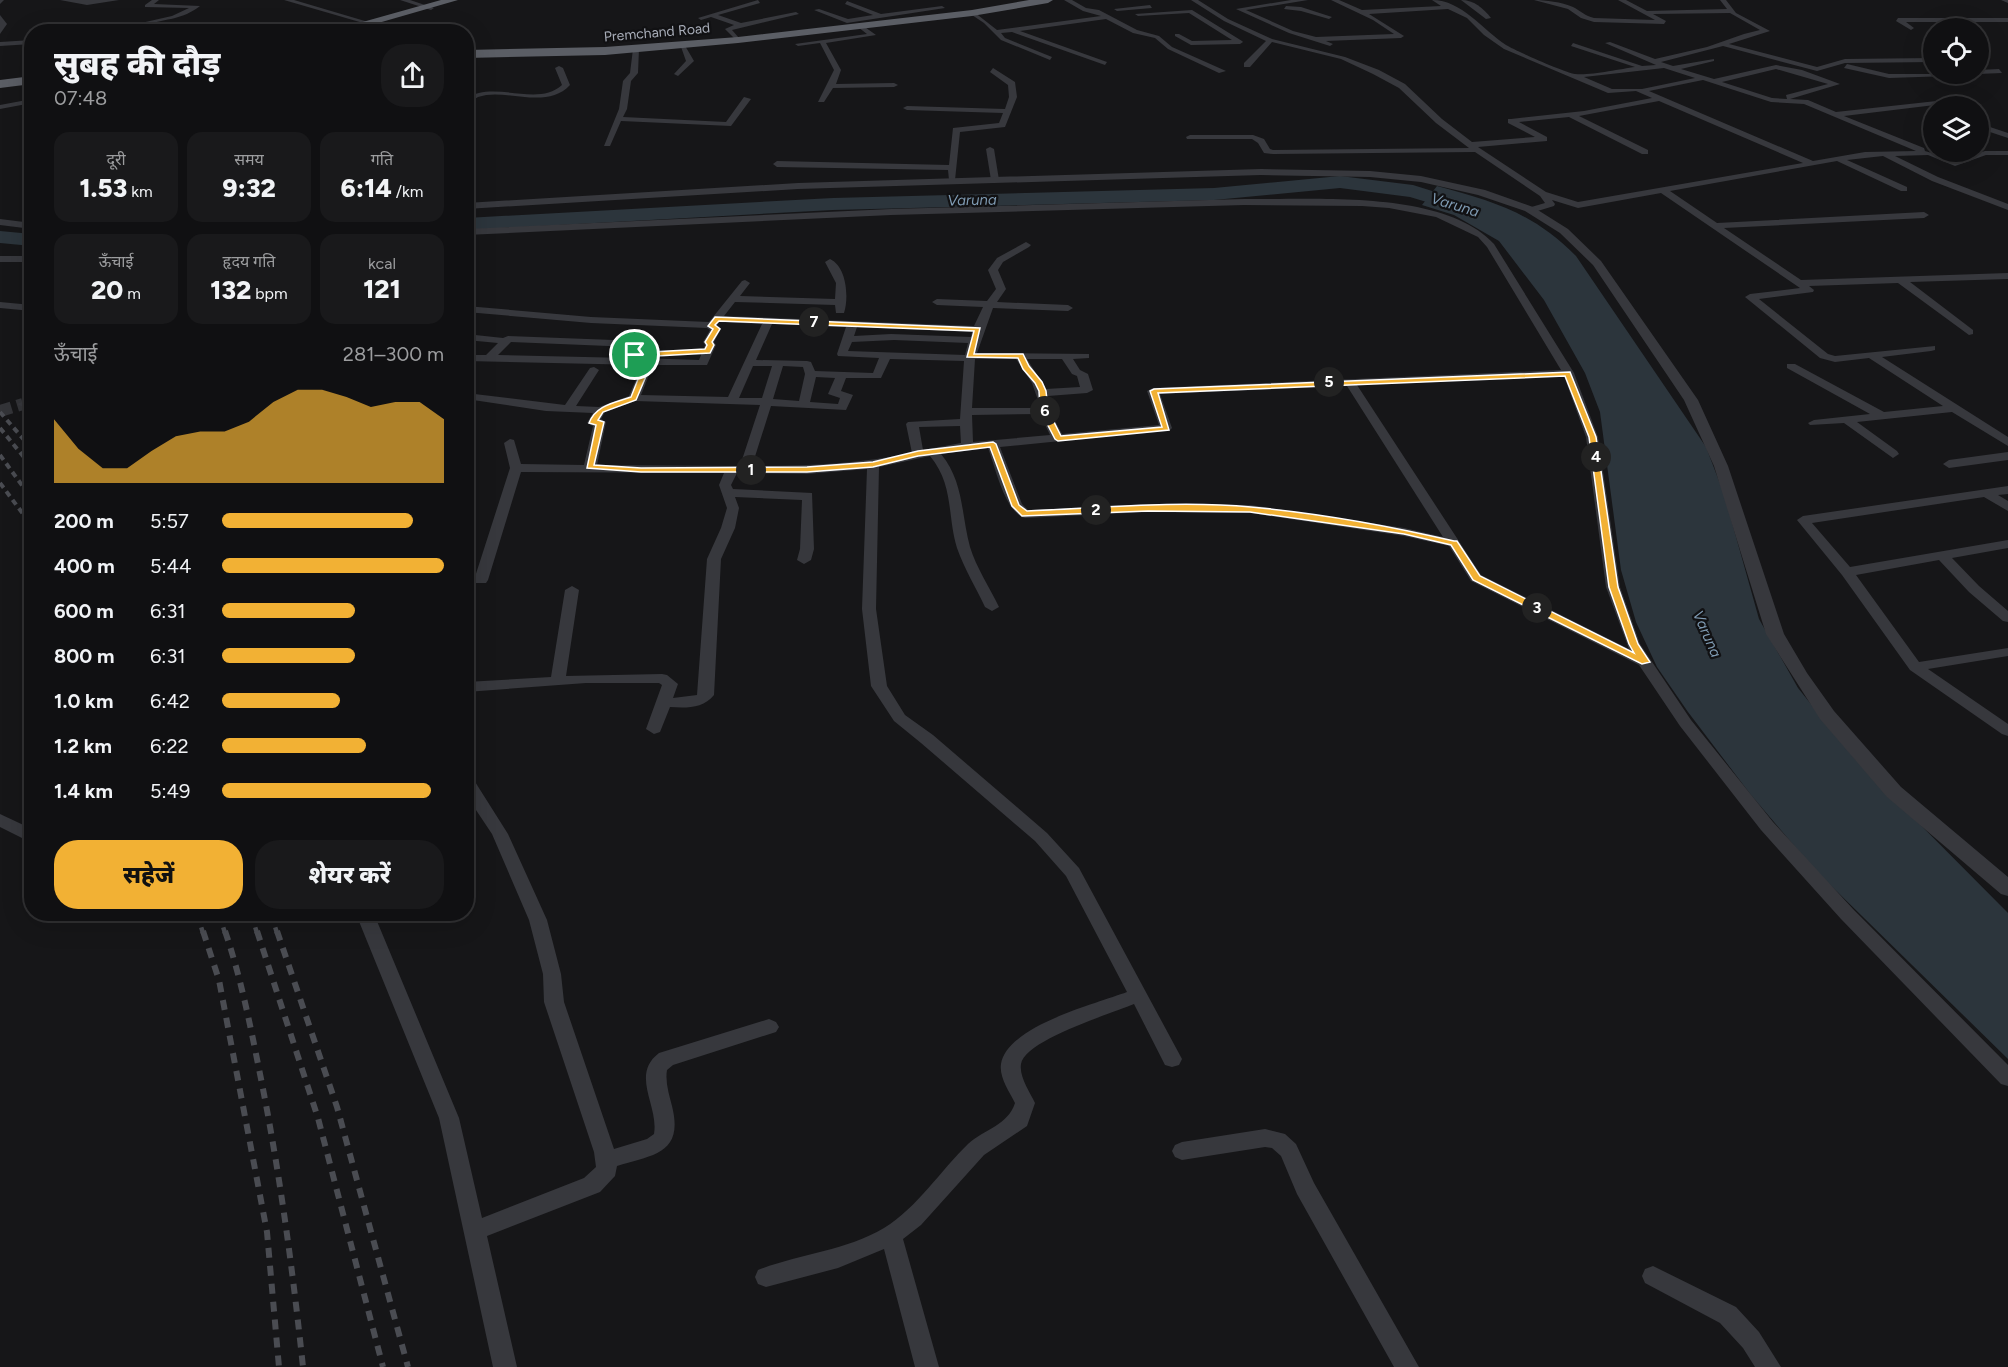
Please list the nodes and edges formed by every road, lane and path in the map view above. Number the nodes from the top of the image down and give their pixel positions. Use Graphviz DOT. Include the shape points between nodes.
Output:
graph roads {
  1 [pos="63,0"];
  2 [pos="116,0"];
  3 [pos="156,0"];
  4 [pos="204,0"];
  5 [pos="287,0"];
  6 [pos="403,0"];
  7 [pos="453,0"];
  8 [pos="462,0"];
  9 [pos="1048,0"];
  10 [pos="1067,0"];
  11 [pos="1263,0"];
  12 [pos="1303,0"];
  13 [pos="1334,0"];
  14 [pos="1435,0"];
  15 [pos="1464,0"];
  16 [pos="1537,0"];
  17 [pos="1621,0"];
  18 [pos="1723,0"];
  19 [pos="1036,2"];
  20 [pos="847,3"];
  21 [pos="1200,4"];
  22 [pos="758,5"];
  23 [pos="1228,5"];
  24 [pos="197,6"];
  25 [pos="893,6"];
  26 [pos="1217,6"];
  27 [pos="1449,7"];
  28 [pos="429,8"];
  29 [pos="942,8"];
  30 [pos="1247,8"];
  31 [pos="1117,9"];
  32 [pos="768,10"];
  33 [pos="817,10"];
  34 [pos="1731,11"];
  35 [pos="909,12"];
  36 [pos="972,12"];
  37 [pos="1361,12"];
  38 [pos="1644,12"];
  39 [pos="796,14"];
  40 [pos="1138,14"];
  41 [pos="710,15"];
  42 [pos="888,15"];
  43 [pos="1466,15"];
  44 [pos="787,16"];
  45 [pos="880,16"];
  46 [pos="1446,16"];
  47 [pos="0,17"];
  48 [pos="1106,17"];
  49 [pos="701,18"];
  50 [pos="1488,18"];
  51 [pos="2008,20"];
  52 [pos="901,21"];
  53 [pos="369,23"];
  54 [pos="143,24"];
  55 [pos="365,24"];
  56 [pos="366,24"];
  57 [pos="741,25"];
  58 [pos="854,27"];
  59 [pos="1911,28"];
  60 [pos="1012,30"];
  61 [pos="0,32"];
  62 [pos="995,32"];
  63 [pos="1177,35"];
  64 [pos="736,38"];
  65 [pos="1314,40"];
  66 [pos="822,41"];
  67 [pos="1269,41"];
  68 [pos="24,42"];
  69 [pos="1240,42"];
  70 [pos="1608,43"];
  71 [pos="0,44"];
  72 [pos="798,44"];
  73 [pos="1330,44"];
  74 [pos="1723,44"];
  75 [pos="682,45"];
  76 [pos="1573,45"];
  77 [pos="636,49"];
  78 [pos="474,52"];
  79 [pos="474,52"];
  80 [pos="1050,58"];
  81 [pos="1712,60"];
  82 [pos="1923,60"];
  83 [pos="1654,61"];
  84 [pos="1106,63"];
  85 [pos="1836,63"];
  86 [pos="1247,65"];
  87 [pos="1670,67"];
  88 [pos="559,68"];
  89 [pos="1646,68"];
  90 [pos="993,70"];
  91 [pos="1222,71"];
  92 [pos="1989,71"];
  93 [pos="1999,71"];
  94 [pos="678,74"];
  95 [pos="1923,75"];
  96 [pos="1574,76"];
  97 [pos="1704,78"];
  98 [pos="1714,81"];
  99 [pos="24,83"];
  100 [pos="0,85"];
  101 [pos="894,85"];
  102 [pos="831,86"];
  103 [pos="1641,91"];
  104 [pos="474,97"];
  105 [pos="747,99"];
  106 [pos="1659,99"];
  107 [pos="821,100"];
  108 [pos="1800,101"];
  109 [pos="24,102"];
  110 [pos="1923,104"];
  111 [pos="0,106"];
  112 [pos="907,108"];
  113 [pos="24,111"];
  114 [pos="1006,111"];
  115 [pos="11,113"];
  116 [pos="1835,114"];
  117 [pos="1571,115"];
  118 [pos="618,119"];
  119 [pos="1989,129"];
  120 [pos="2008,136"];
  121 [pos="1190,137"];
  122 [pos="607,144"];
  123 [pos="1473,147"];
  124 [pos="990,149"];
  125 [pos="1923,151"];
  126 [pos="1645,152"];
  127 [pos="1923,153"];
  128 [pos="1989,153"];
  129 [pos="1883,154"];
  130 [pos="2005,154"];
  131 [pos="1839,159"];
  132 [pos="1811,163"];
  133 [pos="777,164"];
  134 [pos="1903,164"];
  135 [pos="1886,166"];
  136 [pos="953,168"];
  137 [pos="995,180"];
  138 [pos="952,181"];
  139 [pos="1904,189"];
  140 [pos="1662,190"];
  141 [pos="1543,194"];
  142 [pos="474,206"];
  143 [pos="2008,207"];
  144 [pos="1531,210"];
  145 [pos="1924,215"];
  146 [pos="0,222"];
  147 [pos="24,225"];
  148 [pos="1716,226"];
  149 [pos="474,232"];
  150 [pos="1026,244"];
  151 [pos="0,259"];
  152 [pos="24,260"];
  153 [pos="830,262"];
  154 [pos="2008,276"];
  155 [pos="1901,280"];
  156 [pos="745,283"];
  157 [pos="1800,283"];
  158 [pos="733,299"];
  159 [pos="841,302"];
  160 [pos="937,302"];
  161 [pos="0,305"];
  162 [pos="989,306"];
  163 [pos="24,307"];
  164 [pos="1068,308"];
  165 [pos="474,310"];
  166 [pos="769,320"];
  167 [pos="715,322"];
  168 [pos="840,323"];
  169 [pos="853,323"];
  170 [pos="1969,332"];
  171 [pos="976,334"];
  172 [pos="474,338"];
  173 [pos="848,339"];
  174 [pos="506,341"];
  175 [pos="1931,348"];
  176 [pos="708,351"];
  177 [pos="886,355"];
  178 [pos="1870,355"];
  179 [pos="1020,356"];
  180 [pos="1065,356"];
  181 [pos="1085,356"];
  182 [pos="969,357"];
  183 [pos="474,358"];
  184 [pos="634,358"];
  185 [pos="488,359"];
  186 [pos="649,362"];
  187 [pos="749,363"];
  188 [pos="779,363"];
  189 [pos="1791,366"];
  190 [pos="594,370"];
  191 [pos="811,374"];
  192 [pos="1568,374"];
  193 [pos="842,375"];
  194 [pos="1348,381"];
  195 [pos="1043,393"];
  196 [pos="634,398"];
  197 [pos="474,399"];
  198 [pos="732,401"];
  199 [pos="768,402"];
  200 [pos="804,405"];
  201 [pos="1954,408"];
  202 [pos="568,409"];
  203 [pos="1044,410"];
  204 [pos="600,411"];
  205 [pos="1881,416"];
  206 [pos="966,417"];
  207 [pos="1846,419"];
  208 [pos="1814,423"];
  209 [pos="1058,439"];
  210 [pos="2008,442"];
  211 [pos="510,443"];
  212 [pos="993,444"];
  213 [pos="967,446"];
  214 [pos="932,451"];
  215 [pos="918,453"];
  216 [pos="1893,454"];
  217 [pos="2008,456"];
  218 [pos="1949,464"];
  219 [pos="873,465"];
  220 [pos="590,467"];
  221 [pos="516,468"];
  222 [pos="738,470"];
  223 [pos="2008,490"];
  224 [pos="728,493"];
  225 [pos="1986,493"];
  226 [pos="2008,507"];
  227 [pos="1454,543"];
  228 [pos="2008,544"];
  229 [pos="1942,555"];
  230 [pos="804,560"];
  231 [pos="1846,572"];
  232 [pos="481,580"];
  233 [pos="572,590"];
  234 [pos="2008,603"];
  235 [pos="1991,604"];
  236 [pos="992,607"];
  237 [pos="2008,618"];
  238 [pos="2008,652"];
  239 [pos="1645,662"];
  240 [pos="1915,667"];
  241 [pos="558,681"];
  242 [pos="474,686"];
  243 [pos="664,702"];
  244 [pos="654,729"];
  245 [pos="2008,731"];
  246 [pos="474,793"];
  247 [pos="0,820"];
  248 [pos="24,833"];
  249 [pos="2008,889"];
  250 [pos="368,921"];
  251 [pos="1138,994"];
  252 [pos="769,1027"];
  253 [pos="1172,1059"];
  254 [pos="2008,1078"];
  255 [pos="1182,1150"];
  256 [pos="605,1161"];
  257 [pos="474,1231"];
  258 [pos="891,1235"];
  259 [pos="1653,1276"];
  260 [pos="766,1277"];
  261 [pos="505,1367"];
  262 [pos="927,1367"];
  263 [pos="1407,1367"];
  264 [pos="1769,1367"];
  1 -- 2 [label="street"];
  3 -- 24 [label="street" via="147,6"];
  4 -- 24 [label="street"];
  5 -- 53 [label="street"];
  6 -- 28 [label="street"];
  7 -- 28 [label="highway"];
  8 -- 28 [label="highway"];
  9 -- 19 [label="highway, Premchand Road"];
  10 -- 48 [label="street"];
  11 -- 23 [label="street"];
  12 -- 30 [label="street"];
  12 -- 30 [label="street" via="1330,15 1295,8"];
  13 -- 37 [label="street"];
  14 -- 27 [label="street"];
  15 -- 50 [label="street"];
  16 -- 38 [label="street" via="1570,8 1594,20 1664,22"];
  17 -- 38 [label="street"];
  18 -- 34 [label="street"];
  19 -- 36 [label="highway, Premchand Road"];
  20 -- 45 [label="street"];
  21 -- 26 [label="street"];
  21 -- 31 [label="street"];
  21 -- 67 [label="street"];
  22 -- 41 [label="street"];
  24 -- 54 [label="street" via="177,17"];
  25 -- 35 [label="street"];
  27 -- 37 [label="street"];
  27 -- 43 [label="street"];
  28 -- 53 [label="highway"];
  29 -- 35 [label="street"];
  30 -- 65 [label="street" via="1239,10"];
  32 -- 44 [label="street"];
  33 -- 45 [label="street" via="847,21"];
  34 -- 38 [label="street"];
  34 -- 74 [label="street" via="1767,31"];
  35 -- 42 [label="street"];
  36 -- 52 [label="highway, Premchand Road"];
  36 -- 62 [label="street"];
  37 -- 65 [label="street" via="1401,36"];
  39 -- 44 [label="street"];
  40 -- 69 [label="street" via="1190,11"];
  41 -- 49 [label="street"];
  41 -- 57 [label="street"];
  42 -- 45 [label="street"];
  42 -- 52 [label="street"];
  43 -- 46 [label="street"];
  43 -- 96 [label="street" via="1506,48"];
  44 -- 57 [label="street"];
  47 -- 61 [label="street" via="4,24"];
  48 -- 60 [label="street"];
  48 -- 91 [label="street" via="1135,32 1154,36 1170,48"];
  51 -- 59 [label="street" via="1898,20"];
  52 -- 58 [label="highway, Premchand Road"];
  53 -- 55 [label="highway"];
  53 -- 56 [label="highway"];
  57 -- 64 [label="street" via="728,29"];
  58 -- 64 [label="highway, Premchand Road"];
  58 -- 66 [label="street" via="873,35"];
  58 -- 75 [label="highway, Premchand Road"];
  60 -- 62 [label="street"];
  60 -- 84 [label="street"];
  62 -- 80 [label="street"];
  63 -- 69 [label="street" via="1191,44"];
  64 -- 78 [label="highway, Premchand Road" via="596,49"];
  65 -- 73 [label="street"];
  66 -- 72 [label="street"];
  66 -- 102 [label="street" via="838,65"];
  67 -- 69 [label="street"];
  67 -- 86 [label="street"];
  67 -- 123 [label="street" via="1343,58 1376,72 1402,86"];
  68 -- 71 [label="street"];
  70 -- 83 [label="street"];
  74 -- 83 [label="street"];
  74 -- 85 [label="street" via="1813,68"];
  75 -- 77 [label="highway, Premchand Road"];
  75 -- 94 [label="street" via="690,62"];
  76 -- 89 [label="street"];
  77 -- 79 [label="highway, Premchand Road"];
  77 -- 118 [label="street" via="634,73 627,81"];
  81 -- 87 [label="street"];
  82 -- 85 [label="street"];
  83 -- 87 [label="street"];
  85 -- 95 [label="street" via="1889,76"];
  87 -- 89 [label="street"];
  87 -- 97 [label="street"];
  88 -- 104 [label="street" via="566,85 561,90"];
  89 -- 96 [label="street"];
  90 -- 114 [label="street" via="1012,84 1013,97"];
  92 -- 93 [label="street"];
  96 -- 103 [label="street" via="1611,91"];
  97 -- 98 [label="street"];
  97 -- 103 [label="street"];
  98 -- 108 [label="street" via="1776,101"];
  98 -- 108 [label="street" via="1776,67 1836,84 1788,96"];
  99 -- 100 [label="highway"];
  101 -- 102 [label="street"];
  102 -- 107 [label="street"];
  103 -- 106 [label="street"];
  105 -- 118 [label="street" via="728,124"];
  106 -- 117 [label="street"];
  106 -- 132 [label="street"];
  108 -- 116 [label="street"];
  109 -- 111 [label="street"];
  110 -- 116 [label="street"];
  112 -- 114 [label="street"];
  113 -- 115 [label="street"];
  114 -- 136 [label="street" via="1000,126 956,130"];
  116 -- 125 [label="street"];
  117 -- 123 [label="street" via="1511,121 1544,139"];
  117 -- 126 [label="street"];
  118 -- 122 [label="street"];
  119 -- 120 [label="street"];
  121 -- 123 [label="street" via="1253,137 1273,152"];
  123 -- 141 [label="street"];
  124 -- 137 [label="street"];
  127 -- 129 [label="street"];
  128 -- 130 [label="street"];
  129 -- 131 [label="street"];
  129 -- 134 [label="street"];
  131 -- 132 [label="street"];
  131 -- 139 [label="street"];
  132 -- 140 [label="street"];
  133 -- 136 [label="street"];
  134 -- 135 [label="street"];
  134 -- 143 [label="street"];
  136 -- 138 [label="street"];
  137 -- 138 [label="street"];
  137 -- 144 [label="street" via="1188,173 1370,174 1453,185"];
  138 -- 142 [label="street"];
  140 -- 141 [label="street" via="1578,205"];
  140 -- 148 [label="street"];
  141 -- 144 [label="street" via="1551,204"];
  144 -- 249 [label="street" via="1564,231 1597,263 1690,400 1721,466 1774,634 1815,698 1894,792"];
  145 -- 148 [label="street"];
  146 -- 147 [label="street"];
  148 -- 157 [label="street"];
  149 -- 192 [label="street" via="891,212 1244,202 1389,205 1439,215 1481,235"];
  150 -- 162 [label="street" via="995,265 994,275 1001,289"];
  151 -- 152 [label="street"];
  153 -- 159 [label="street" via="841,283"];
  154 -- 155 [label="street"];
  155 -- 157 [label="street"];
  155 -- 170 [label="street"];
  156 -- 158 [label="street"];
  157 -- 178 [label="street" via="1809,290 1750,297 1828,359"];
  158 -- 159 [label="street"];
  158 -- 167 [label="street"];
  159 -- 168 [label="street"];
  160 -- 162 [label="street"];
  161 -- 163 [label="street"];
  162 -- 164 [label="street"];
  162 -- 171 [label="street"];
  165 -- 167 [label="street" via="591,320"];
  166 -- 167 [label="street"];
  166 -- 168 [label="street"];
  166 -- 187 [label="street"];
  167 -- 176 [label="street" via="712,327 717,329 708,342"];
  168 -- 169 [label="street"];
  169 -- 171 [label="street"];
  169 -- 173 [label="street"];
  171 -- 173 [label="street"];
  171 -- 182 [label="street"];
  172 -- 174 [label="street"];
  173 -- 177 [label="street" via="842,354"];
  174 -- 184 [label="street" via="640,344"];
  174 -- 185 [label="street"];
  175 -- 178 [label="street"];
  176 -- 184 [label="street"];
  176 -- 186 [label="street" via="703,363"];
  177 -- 182 [label="street"];
  177 -- 193 [label="street" via="877,376"];
  178 -- 201 [label="street"];
  179 -- 180 [label="street"];
  179 -- 182 [label="street"];
  179 -- 195 [label="street"];
  180 -- 181 [label="street"];
  180 -- 195 [label="street" via="1082,374 1087,390"];
  182 -- 206 [label="street"];
  183 -- 185 [label="street"];
  184 -- 185 [label="street"];
  184 -- 186 [label="street"];
  186 -- 196 [label="street"];
  187 -- 188 [label="street"];
  187 -- 198 [label="street"];
  188 -- 191 [label="street" via="807,364"];
  188 -- 199 [label="street"];
  189 -- 205 [label="street"];
  190 -- 202 [label="street"];
  191 -- 193 [label="street"];
  191 -- 200 [label="street"];
  192 -- 194 [label="street"];
  192 -- 239 [label="street" via="1592,437 1613,587 1633,644"];
  193 -- 200 [label="street" via="834,394 847,395 842,408"];
  194 -- 209 [label="street" via="1154,391 1166,428"];
  194 -- 227 [label="street"];
  195 -- 203 [label="street"];
  196 -- 198 [label="street"];
  196 -- 204 [label="street"];
  197 -- 202 [label="street"];
  198 -- 199 [label="street"];
  199 -- 200 [label="street"];
  199 -- 222 [label="street"];
  201 -- 205 [label="street"];
  201 -- 210 [label="street"];
  202 -- 204 [label="street"];
  203 -- 206 [label="street"];
  203 -- 209 [label="street"];
  204 -- 220 [label="street" via="593,423 600,422"];
  205 -- 207 [label="street"];
  206 -- 213 [label="street"];
  206 -- 215 [label="street" via="912,424"];
  207 -- 208 [label="street"];
  207 -- 216 [label="street"];
  209 -- 212 [label="street"];
  211 -- 221 [label="street"];
  212 -- 213 [label="street"];
  212 -- 227 [label="street" via="1016,506 1025,514 1148,508 1250,509"];
  213 -- 214 [label="street"];
  214 -- 215 [label="street"];
  214 -- 236 [label="street" via="955,492 964,548"];
  215 -- 219 [label="street"];
  217 -- 218 [label="street"];
  219 -- 222 [label="street"];
  219 -- 251 [label="street" via="869,609 879,686 899,718 1041,837 1073,872"];
  220 -- 221 [label="street"];
  220 -- 222 [label="street"];
  221 -- 232 [label="street"];
  222 -- 224 [label="street" via="725,485"];
  223 -- 225 [label="street"];
  224 -- 230 [label="street" via="808,496"];
  224 -- 243 [label="street" via="733,508 714,559 706,695 689,702"];
  225 -- 226 [label="street"];
  225 -- 231 [label="street" via="1803,520"];
  227 -- 239 [label="street" via="1476,578"];
  228 -- 229 [label="street"];
  229 -- 231 [label="street"];
  229 -- 235 [label="street"];
  231 -- 240 [label="street"];
  233 -- 241 [label="street"];
  234 -- 235 [label="street"];
  235 -- 237 [label="street"];
  238 -- 240 [label="street"];
  239 -- 254 [label="street" via="1685,723 1767,826 1847,915"];
  240 -- 245 [label="street"];
  241 -- 242 [label="street"];
  241 -- 243 [label="street" via="662,678 670,684"];
  243 -- 244 [label="street"];
  246 -- 256 [label="street" via="500,834 538,920 552,974 554,1002"];
  247 -- 248 [label="street"];
  250 -- 257 [label="street" via="449,1118"];
  251 -- 253 [label="street"];
  251 -- 258 [label="street" via="1038,1034 1019,1049 1011,1062 1011,1073 1025,1103 1020,1120 977,1149 913,1218"];
  252 -- 256 [label="street" via="666,1059 657,1066 654,1078 665,1123 663,1139 654,1146"];
  255 -- 263 [label="street" via="1265,1138 1278,1140 1289,1150 1305,1187"];
  256 -- 257 [label="street" via="607,1170 592,1185"];
  257 -- 261 [label="street"];
  258 -- 260 [label="street" via="838,1258"];
  258 -- 262 [label="street"];
  259 -- 264 [label="street" via="1728,1315"];
}
